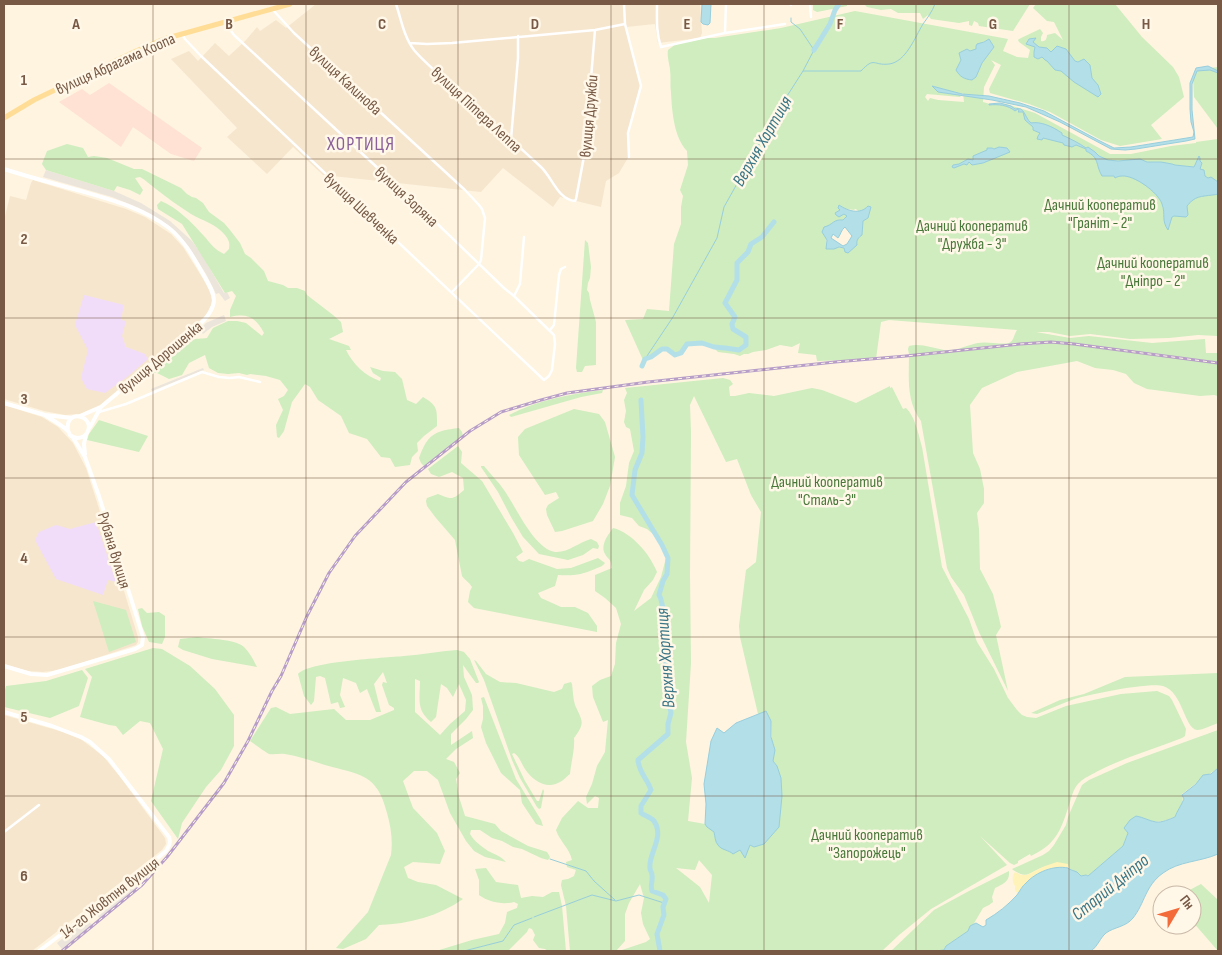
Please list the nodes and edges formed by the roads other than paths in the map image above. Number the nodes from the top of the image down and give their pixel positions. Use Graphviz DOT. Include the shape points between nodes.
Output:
graph roads {
  1 [pos="290,4"];
  2 [pos="396,4"];
  3 [pos="624,4"];
  4 [pos="657,4"];
  5 [pos="726,4"];
  6 [pos="810,4"];
  7 [pos="272,9"];
  8 [pos="811,17"];
  9 [pos="226,22"];
  10 [pos="625,24"];
  11 [pos="785,24"];
  12 [pos="595,30"];
  13 [pos="725,33"];
  14 [pos="182,34"];
  15 [pos="518,36"];
  16 [pos="410,43"];
  17 [pos="4,118"];
  18 [pos="511,140"];
  19 [pos="629,157"];
  20 [pos="4,169"];
  21 [pos="574,201"];
  22 [pos="524,237"];
  23 [pos="479,264"];
  24 [pos="565,267"];
  25 [pos="452,292"];
  26 [pos="514,296"];
  27 [pos="550,330"];
  28 [pos="260,382"];
  29 [pos="4,402"];
  30 [pos="101,407"];
  31 [pos="99,412"];
  32 [pos="45,415"];
  33 [pos="80,416"];
  34 [pos="72,418"];
  35 [pos="68,431"];
  36 [pos="87,432"];
  37 [pos="72,436"];
  38 [pos="85,457"];
  39 [pos="4,666"];
  40 [pos="4,712"];
  41 [pos="39,805"];
  42 [pos="4,832"];
  43 [pos="39,951"];
  1 -- 7 [label="main road, вулиця Абрагама Коопа"];
  2 -- 16 [label="street, вулиця Пітера Леппа"];
  3 -- 10 [label="street"];
  4 -- 13 [label="street" via="661,47"];
  5 -- 13 [label="street"];
  6 -- 8 [label="street"];
  7 -- 9 [label="main road, вулиця Абрагама Коопа"];
  7 -- 23 [label="street, вулиця Калинова" via="479,205 485,218"];
  9 -- 14 [label="main road, вулиця Абрагама Коопа"];
  9 -- 23 [label="street, вулиця Зоряна" via="234,35"];
  10 -- 12 [label="street"];
  10 -- 19 [label="street" via="640,86 627,134"];
  11 -- 13 [label="street"];
  12 -- 15 [label="street"];
  12 -- 21 [label="street, вулиця Дружби" via="585,151"];
  14 -- 17 [label="main road, вулиця Абрагама Коопа" via="136,51"];
  14 -- 25 [label="street, вулиця Шевченка" via="196,52"];
  15 -- 16 [label="street" via="452,43"];
  15 -- 18 [label="street"];
  16 -- 18 [label="street, вулиця Пітера Леппа" via="415,52"];
  18 -- 21 [label="street, вулиця Пітера Леппа" via="544,170 567,200"];
  20 -- 30 [label="street, вулиця Дорошенка" via="125,204 169,228 186,246 214,294 215,301 206,319"];
  22 -- 26 [label="street" via="520,284"];
  23 -- 25 [label="street"];
  23 -- 26 [label="street, вулиця Зоряна"];
  24 -- 27 [label="street" via="559,276 554,325"];
  25 -- 27 [label="street, вулиця Шевченка" via="544,380 552,370 555,337"];
  26 -- 27 [label="street, вулиця Зоряна"];
  28 -- 31 [label="street" via="202,372"];
  29 -- 32 [label="street"];
  30 -- 31 [label="street, вулиця Дорошенка"];
  30 -- 33 [label="street, вулиця Дорошенка"];
  31 -- 36 [label="street, вулиця Дорошенка"];
  32 -- 34 [label="street"];
  32 -- 35 [label="street"];
  33 -- 34 [label="street"];
  33 -- 36 [label="street" via="87,421"];
  34 -- 35 [label="street"];
  35 -- 37 [label="street"];
  36 -- 37 [label="street" via="81,438"];
  36 -- 38 [label="street, Рубана вулиця"];
  37 -- 38 [label="street, Рубана вулиця"];
  38 -- 39 [label="street, Рубана вулиця" via="143,637 142,645 48,675"];
  40 -- 43 [label="street, 14-го Жовтня вулиця" via="73,733 90,742 109,758 170,841 162,855"];
  41 -- 42 [label="street"];
}
